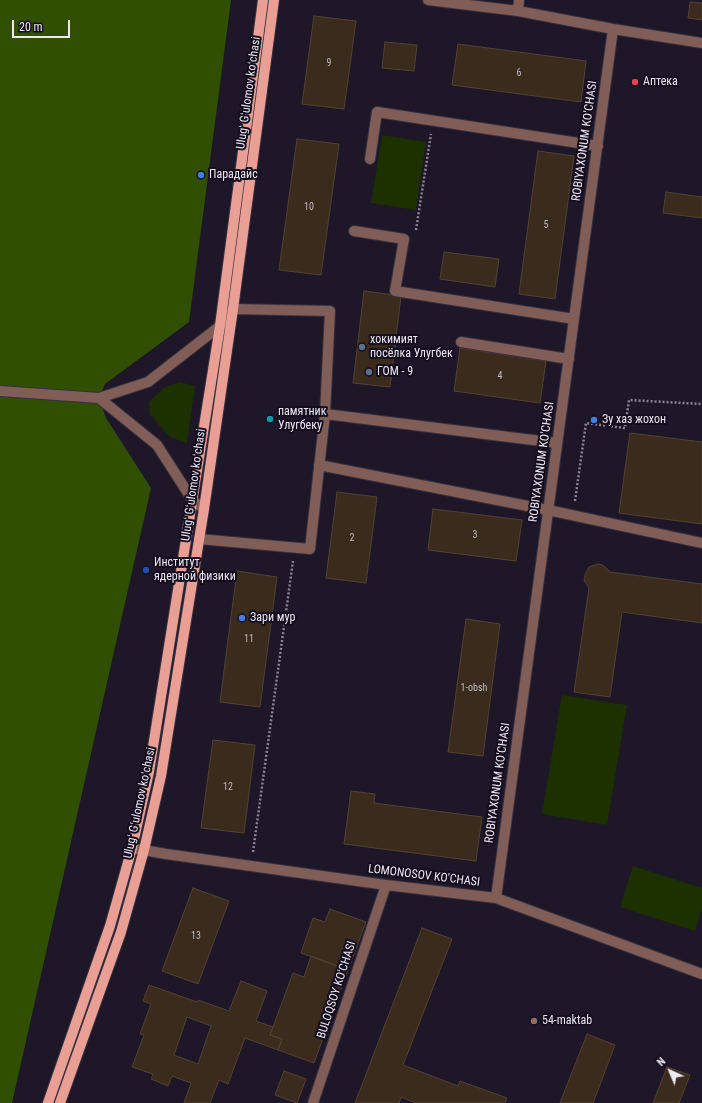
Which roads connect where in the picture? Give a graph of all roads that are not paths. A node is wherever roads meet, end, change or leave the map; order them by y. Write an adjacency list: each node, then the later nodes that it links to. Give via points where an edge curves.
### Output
1 (263, 0): 13 (main road, Ulugʻ Gʻulomov koʻchasi)
2 (274, 0): 11 (main road, Ulugʻ Gʻulomov koʻchasi)
3 (428, 0): 5 (street)
4 (519, 0): 5 (street)
5 (518, 11): 6 (street)
6 (614, 29): 7 (street); 8 (street, ROBIYAXONUM KO'CHASI)
7 (702, 43)
8 (598, 146): 9 (street, via 377,112); 12 (street, ROBIYAXONUM KO'CHASI)
9 (370, 159)
10 (354, 231): 12 (street, via 404,239 396,291)
11 (233, 309): 13 (street); 18 (street, via 330,311); 22 (main road, Ulugʻ Gʻulomov koʻchasi)
12 (574, 319): 15 (street, ROBIYAXONUM KO'CHASI)
13 (220, 326): 17 (street, via 148,382); 21 (main road, Ulugʻ Gʻulomov koʻchasi)
14 (460, 342): 15 (street)
15 (569, 358): 19 (street, ROBIYAXONUM KO'CHASI)
16 (0, 391): 17 (street)
17 (99, 398): 21 (street, via 157,445)
18 (326, 414): 19 (street); 20 (street)
19 (558, 442): 23 (street, ROBIYAXONUM KO'CHASI)
20 (319, 465): 23 (street); 24 (street, via 310,549)
21 (193, 501): 22 (street); 26 (main road, Ulugʻ Gʻulomov koʻchasi, via 149,772)
22 (204, 509): 24 (main road, Ulugʻ Gʻulomov koʻchasi)
23 (548, 510): 25 (street); 29 (street, ROBIYAXONUM KO'CHASI)
24 (199, 539): 27 (main road, Ulugʻ Gʻulomov koʻchasi, via 160,776)
25 (702, 543)
26 (132, 848): 27 (street, LOMONOSOV KO'CHASI); 31 (main road, Ulugʻ Gʻulomov koʻchasi, via 110,926)
27 (144, 850): 28 (street, LOMONOSOV KO'CHASI); 32 (main road, Ulugʻ Gʻulomov koʻchasi, via 121,932)
28 (386, 885): 29 (street, LOMONOSOV KO'CHASI); 33 (street, BULOQSOY KO'CHASI)
29 (496, 898): 30 (street, LOMONOSOV KO'CHASI)
30 (702, 974)
31 (48, 1103)
32 (60, 1103)
33 (313, 1103)

